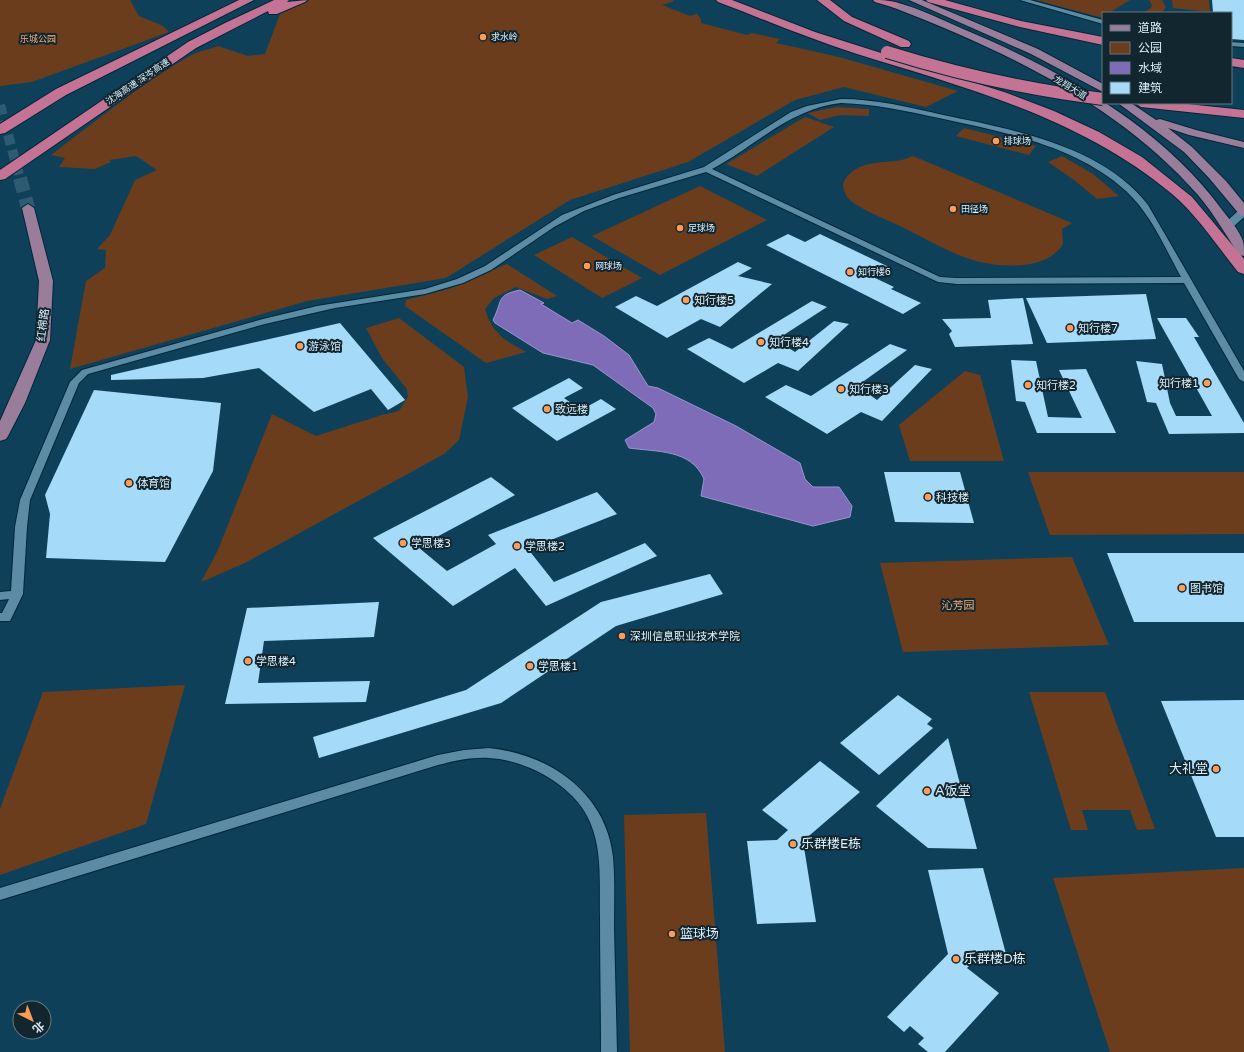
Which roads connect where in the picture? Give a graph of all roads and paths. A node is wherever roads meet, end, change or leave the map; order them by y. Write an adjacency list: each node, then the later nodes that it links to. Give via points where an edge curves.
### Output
1 (248, 0): 30 (highway, via 61,92)
2 (261, 0): 20 (highway, 沈海高速 深岑高速, via 167,47)
3 (283, 0): 16 (highway, 沈海高速 深岑高速)
4 (301, 0): 16 (highway)
5 (722, 0): 12 (highway)
6 (823, 0): 22 (highway, via 856,24 905,44 1008,76)
7 (879, 0): 11 (highway)
8 (914, 0): 21 (main road, 龙翔大道, via 1011,40)
9 (932, 0): 14 (highway, via 1020,24)
10 (1022, 0): 13 (street)
11 (895, 5): 38 (main road, 龙翔大道, via 1019,59 1099,105 1172,161)
12 (750, 11): 23 (highway, bridge, via 996,82); 40 (highway, via 810,35 1004,95 1090,132 1130,156 1177,191 1196,209)
13 (1102, 22)
14 (1102, 41)
15 (1232, 44): 17 (street)
16 (192, 45): 34 (highway, 沈海高速 深岑高速)
17 (1244, 45)
18 (1232, 62): 19 (highway)
19 (1244, 64)
20 (129, 72)
21 (1102, 88)
22 (1102, 93)
23 (1102, 99)
24 (1127, 104): 26 (main road)
25 (1203, 104): 27 (highway)
26 (1137, 107): 29 (highway); 31 (main road, via 1183,130); 36 (main road, via 1194,155 1222,183)
27 (1244, 108)
28 (74, 110): 32 (highway)
29 (1244, 114)
30 (0, 128)
31 (1244, 144)
32 (0, 163)
33 (706, 169): 41 (street, via 938,279 957,282); 41 (street, via 785,120 823,103 849,101 881,104 984,126 1061,148 1091,162 1119,180 1144,205); 44 (street, via 584,208 556,222 498,264 457,283 408,295 302,312 85,372 75,382 25,500)
34 (0, 176)
35 (28, 208): 43 (main road, 红棉路, via 46,281 43,340 17,403)
36 (1244, 212): 38 (street)
37 (1244, 220): 38 (street)
38 (1228, 226): 39 (main road, 龙翔大道)
39 (1244, 252)
40 (1244, 269)
41 (1187, 280): 42 (street)
42 (1244, 379)
43 (0, 436)
44 (17, 594): 45 (street); 46 (street)
45 (0, 596)
46 (3, 618)
47 (0, 894): 48 (street, via 438,760 465,754 490,753 511,756 550,772 567,785 584,800 595,816 602,834 606,858)
48 (609, 1052)

